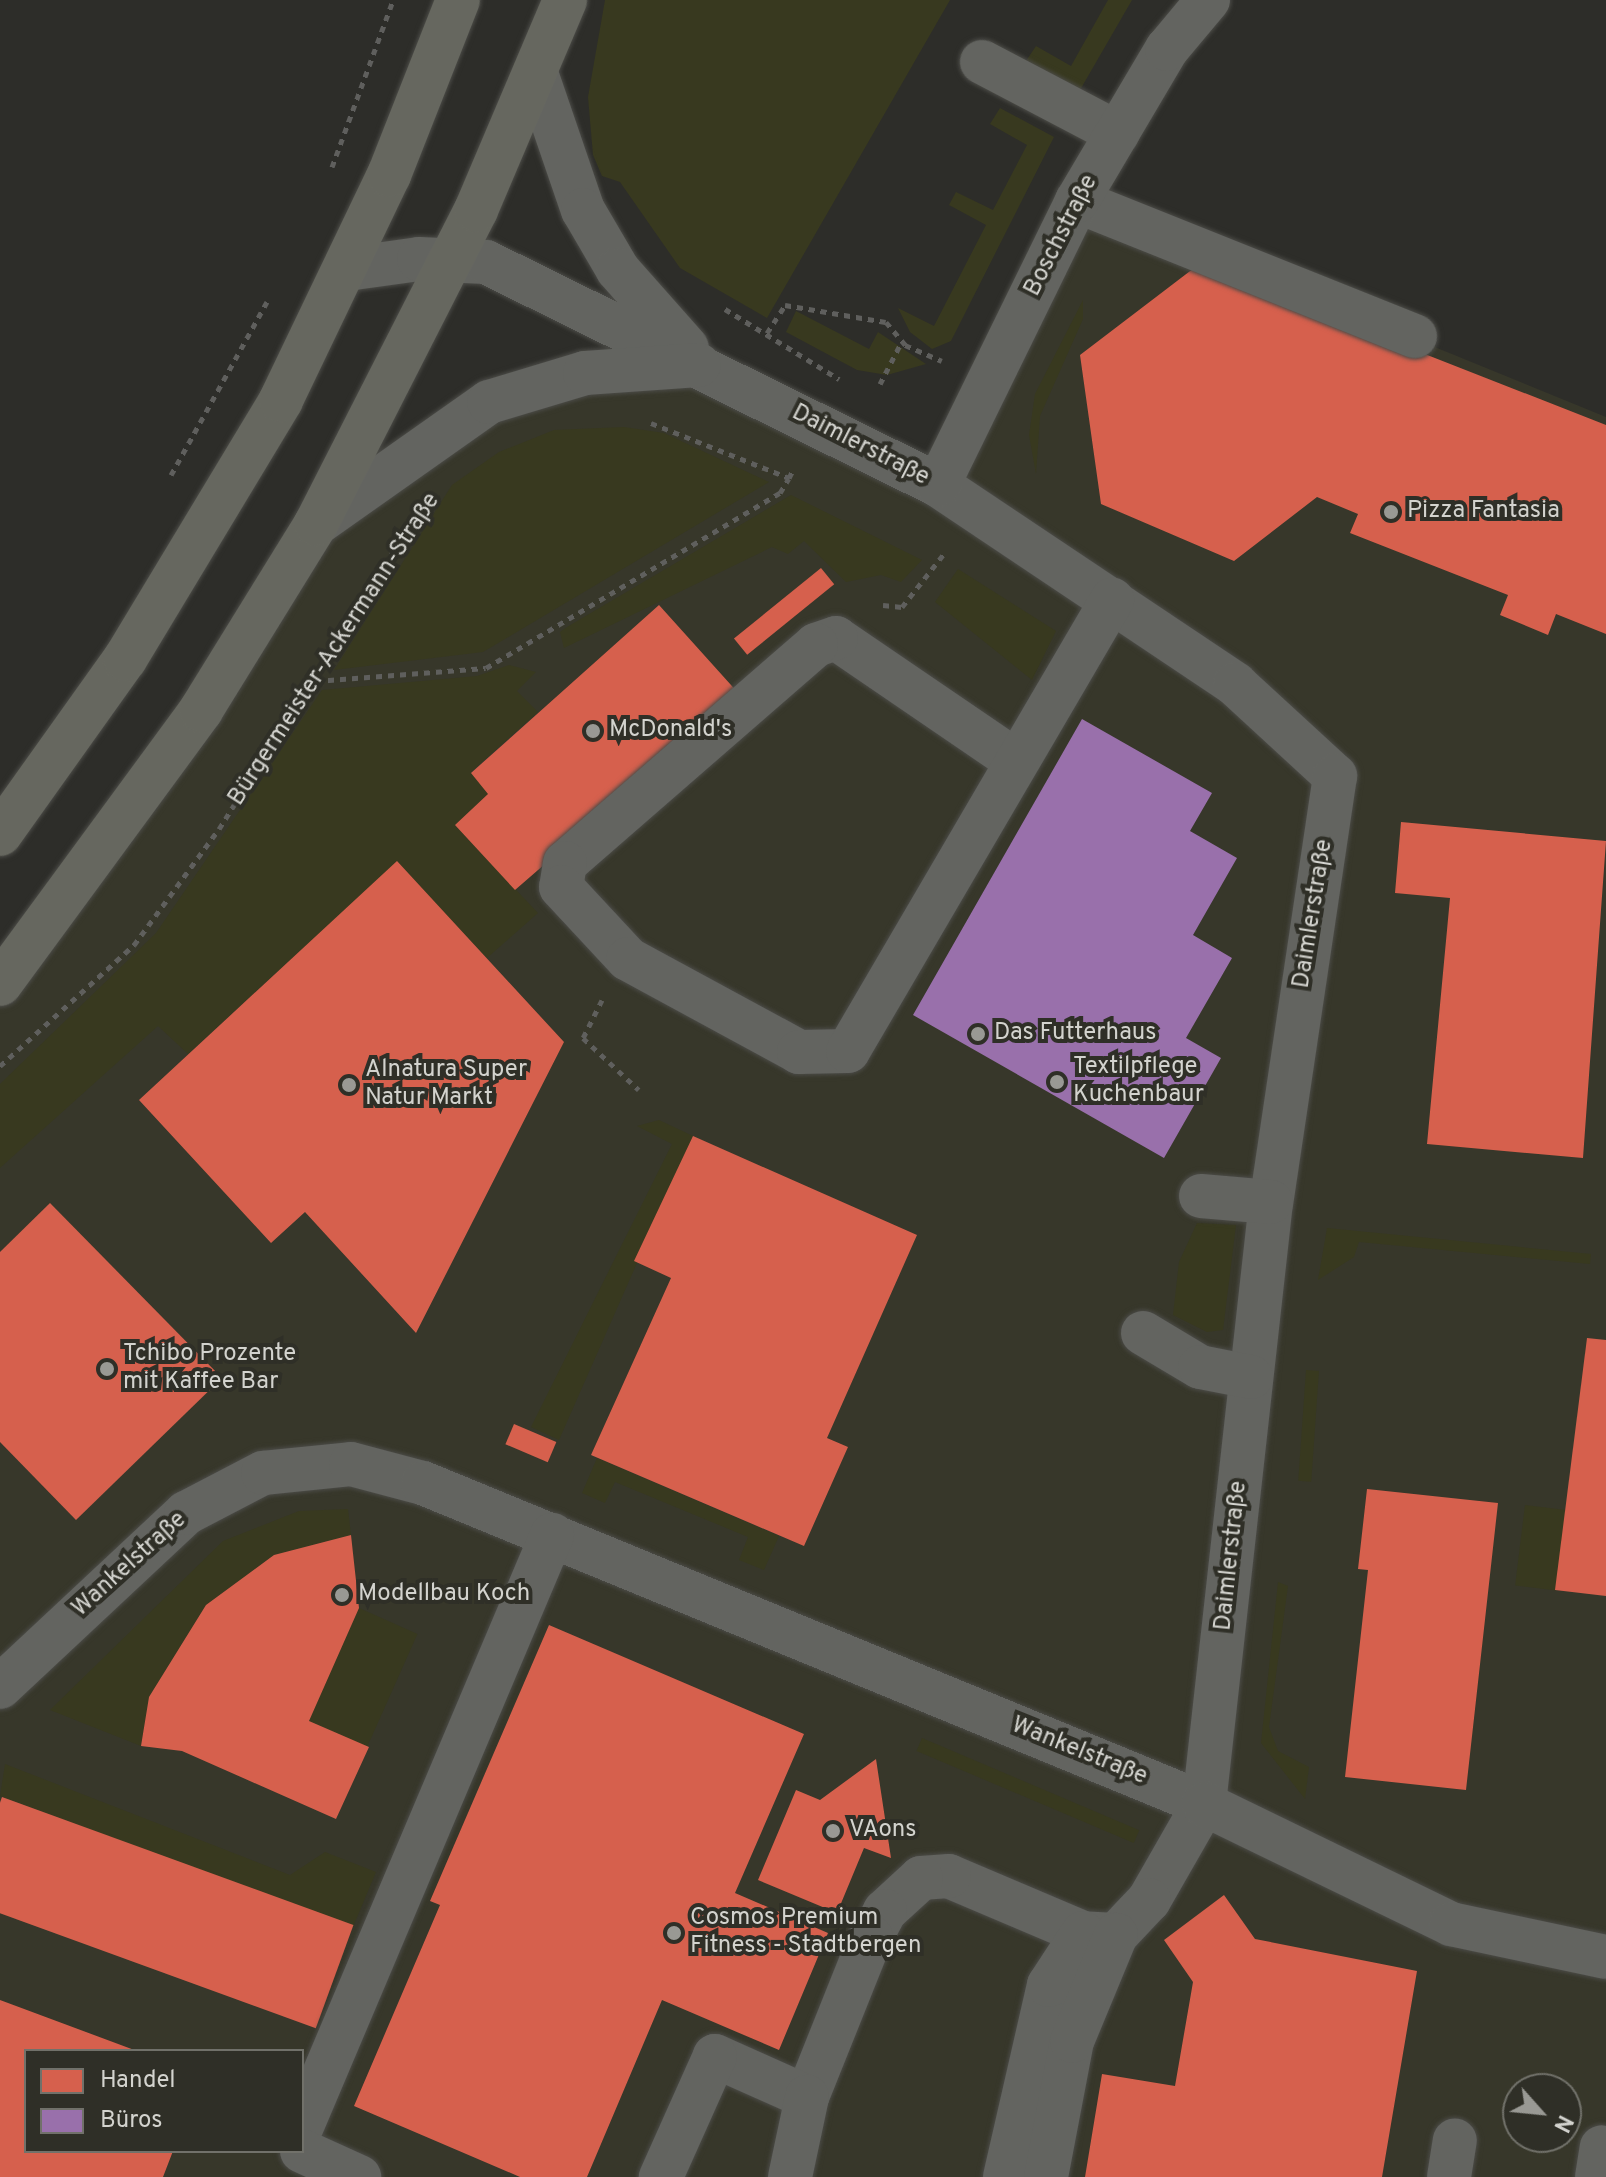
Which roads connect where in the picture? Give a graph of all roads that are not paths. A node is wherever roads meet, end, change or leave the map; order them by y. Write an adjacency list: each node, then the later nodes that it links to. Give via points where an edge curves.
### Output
1 (458, 0): 9 (main road)
2 (565, 0): 5 (main road)
3 (1208, 0): 6 (street, Boschstraße, via 1167,49)
4 (982, 62): 6 (street)
5 (537, 76): 8 (main road); 11 (street, Daimlerstraße, via 583,210 618,270)
6 (1117, 133): 7 (street, Boschstraße)
7 (1077, 201): 10 (street); 12 (street, Boschstraße)
8 (451, 260): 9 (street, Daimlerstraße); 11 (street, Daimlerstraße, via 486,262 528,279); 13 (main road)
9 (347, 269): 16 (main road, via 181,572)
10 (1415, 336)
11 (702, 365): 12 (street, Daimlerstraße); 13 (street, via 585,373 489,402)
12 (938, 485): 14 (street, Daimlerstraße)
13 (316, 524): 17 (main road, via 201,710)
14 (1112, 600): 15 (street); 19 (street, Daimlerstraße, via 1235,684 1335,776)
15 (1016, 761): 15 (street, via 861,1037 834,1057 799,1052 628,959 566,901 561,887 565,863 816,645 836,638)
16 (0, 834)
17 (0, 984)
18 (1201, 1196): 19 (street)
19 (1271, 1202): 21 (street, Daimlerstraße)
20 (1143, 1333): 21 (street, via 1200,1367)
21 (1251, 1377): 24 (street, Daimlerstraße)
22 (552, 1535): 23 (street, Wankelstraße, via 386,1470 351,1464 263,1473 162,1532); 24 (street, Wankelstraße); 28 (street)
23 (0, 1687)
24 (1204, 1804): 25 (street, via 1149,1900); 26 (street, Wankelstraße, via 1451,1924)
25 (1100, 1934): 27 (street, via 949,1876 921,1878 885,1911 871,1937); 35 (street, via 1049,1985); 36 (street, via 1057,2108)
26 (1606, 1957)
27 (807, 2097): 33 (street, via 715,2056); 34 (street)
28 (304, 2121)
29 (304, 2152): 32 (street)
30 (291, 2153): 31 (street)
31 (282, 2177)
32 (359, 2177)
33 (661, 2177)
34 (790, 2177)
35 (1005, 2177)
36 (1046, 2177)

